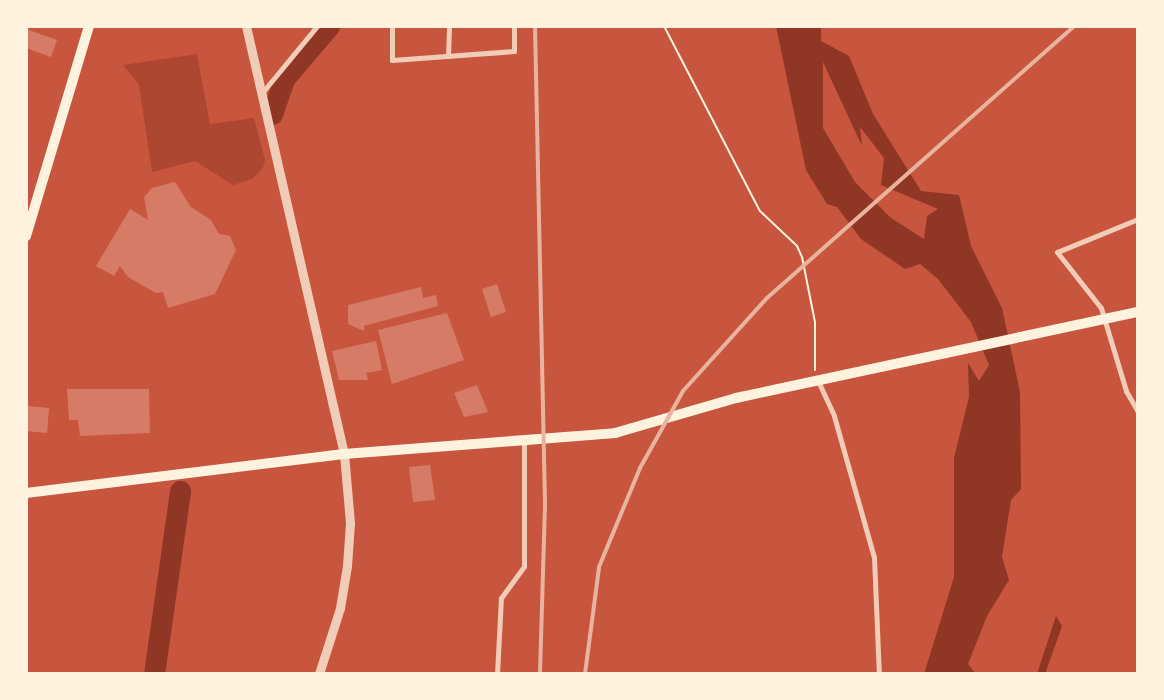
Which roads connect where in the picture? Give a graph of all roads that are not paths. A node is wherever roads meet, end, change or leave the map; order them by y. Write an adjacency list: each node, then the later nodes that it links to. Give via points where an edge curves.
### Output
1 (89, 26): 10 (main road)
2 (246, 26): 8 (street)
3 (317, 26): 8 (street)
4 (392, 26): 7 (street, via 392,60)
5 (449, 26): 7 (street)
6 (514, 26): 7 (street, via 514,52)
7 (448, 56)
8 (261, 94): 16 (street)
9 (1138, 219): 12 (street, via 1057,252 1101,308)
10 (26, 236)
11 (1138, 312): 12 (main road)
12 (1099, 320): 13 (main road); 14 (street, via 1126,391)
13 (821, 379): 15 (main road, via 624,432); 20 (street, via 870,539 879,612)
14 (1138, 412)
15 (524, 441): 16 (main road); 19 (street, via 524,566 501,598)
16 (344, 454): 17 (main road); 18 (street, via 350,523 348,566 340,608)
17 (26, 493)
18 (318, 674)
19 (497, 674)
20 (879, 674)

